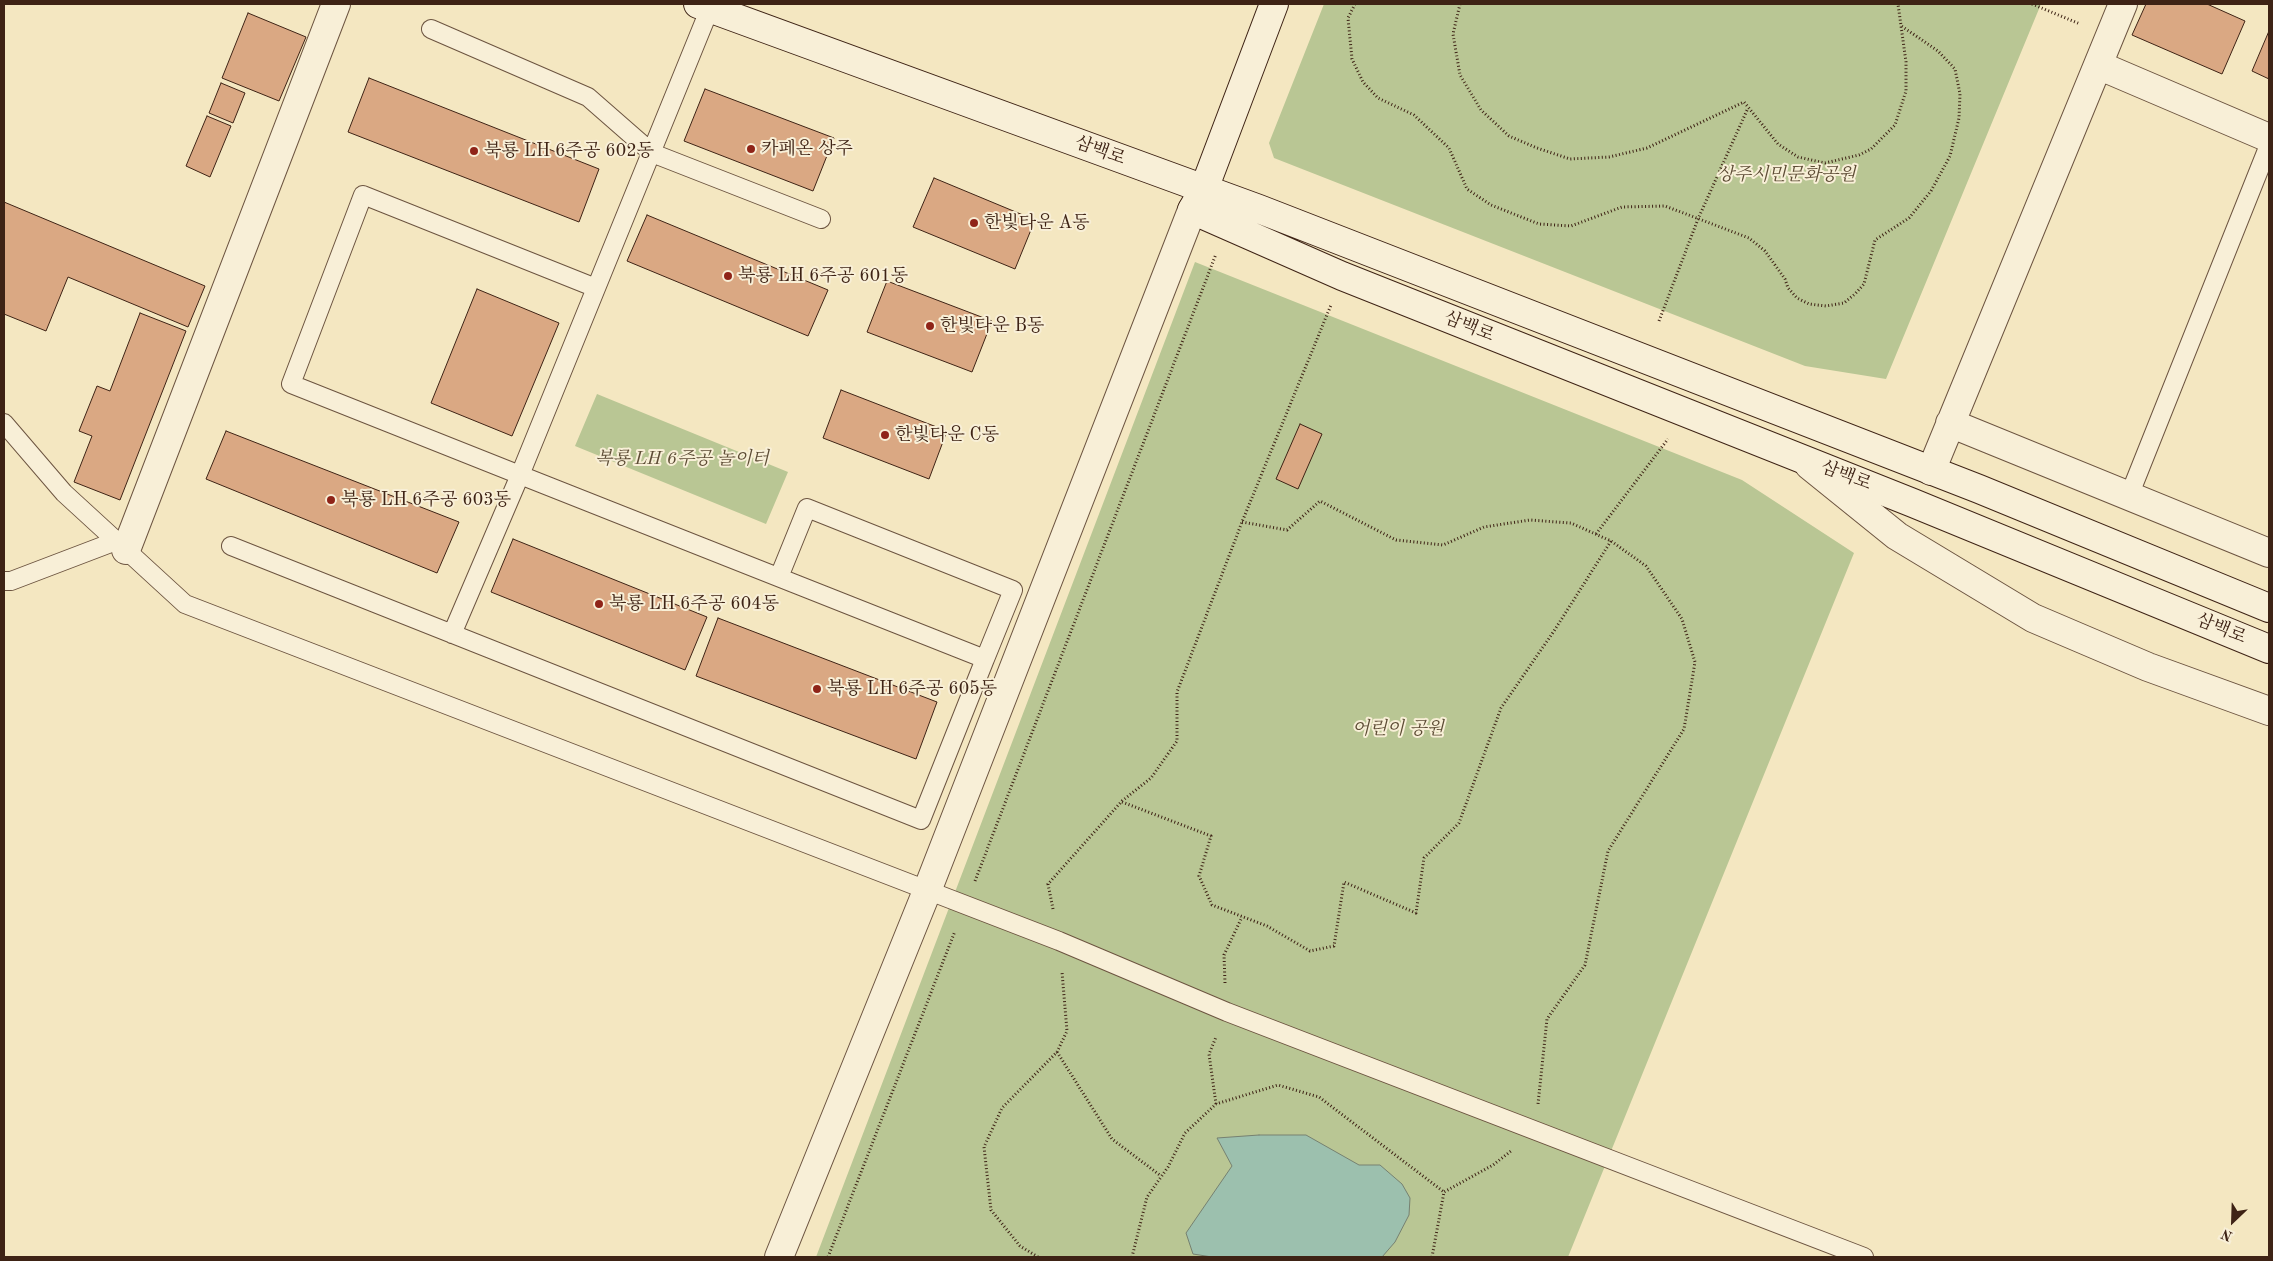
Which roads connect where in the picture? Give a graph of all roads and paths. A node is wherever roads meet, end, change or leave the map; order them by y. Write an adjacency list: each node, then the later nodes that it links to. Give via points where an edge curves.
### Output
1 (336, 4): 34 (street)
2 (1274, 4): 17 (street)
3 (1355, 4): 19 (path, via 1348,18 1352,59 1363,82 1378,98 1414,115 1449,148 1467,189 1491,205 1539,224 1571,226 1622,207 1665,206)
4 (1460, 4): 13 (path, via 1453,34 1460,75 1481,110 1509,136 1537,148 1570,159 1609,157 1647,148 1744,102)
5 (1898, 4): 9 (path)
6 (2032, 4): 11 (path)
7 (2123, 4): 11 (street)
8 (704, 6): 16 (lane); 17 (street, 삼백로)
9 (1900, 25): 13 (path, via 1906,62 1906,91 1895,126 1871,150 1825,163 1798,157 1778,144); 19 (path, via 1938,51 1954,69 1960,94 1958,118 1950,156 1941,176 1908,218 1875,240 1864,284 1855,294 1844,303 1809,304 1797,298 1766,252 1749,238)
10 (431, 29): 16 (lane, via 588,97)
11 (2110, 37): 12 (street)
12 (2098, 65): 14 (street); 26 (street)
13 (1748, 108): 19 (path)
14 (2269, 138)
15 (2269, 145): 30 (lane)
16 (652, 152): 18 (lane); 22 (lane)
17 (1198, 200): 20 (street, 삼백로); 28 (street, via 1259,209); 45 (street)
18 (820, 219)
19 (1698, 219): 23 (path)
20 (1227, 226): 21 (street, 삼백로); 46 (path)
21 (1342, 276): 24 (street, 삼백로); 31 (path)
22 (596, 288): 29 (lane); 29 (lane, via 363,195 291,384)
23 (1659, 320)
24 (1686, 414): 27 (street, 삼백로); 32 (path)
25 (4, 423): 34 (lane, via 64,493)
26 (1950, 423): 28 (street); 30 (street)
27 (1802, 459): 41 (street, 삼백로); 43 (street, via 1897,536 2033,618 2148,667)
28 (1931, 471): 39 (street)
29 (520, 475): 37 (lane); 40 (lane)
30 (2129, 496): 36 (street)
31 (1242, 522): 32 (path, via 1287,530 1320,501 1396,540 1443,545 1484,527 1530,520 1571,523); 44 (path, via 1177,692 1177,741 1151,778)
32 (1596, 534): 33 (path)
33 (1612, 541): 44 (path, via 1501,708 1459,823 1424,858 1416,913 1344,882 1334,946 1310,951 1267,926 1212,905 1200,876 1211,836); 49 (path, via 1646,566 1682,619 1695,662 1684,729 1608,851 1584,965 1547,1019)
34 (121, 545): 38 (lane); 45 (lane, via 185,604)
35 (231, 546): 40 (lane)
36 (2269, 553)
37 (779, 577): 42 (lane); 42 (lane, via 807,508 1013,590)
38 (4, 581)
39 (2269, 608)
40 (452, 634): 42 (lane, via 921,820)
41 (2269, 649)
42 (985, 659)
43 (2269, 711)
44 (1122, 802): 47 (path, via 1048,884)
45 (927, 891): 46 (lane); 52 (street)
46 (965, 905): 47 (lane); 53 (path)
47 (1059, 941): 48 (path, via 1067,1031); 49 (lane, via 1227,1012)
48 (1057, 1052): 50 (path, via 1112,1139); 54 (path, via 1002,1108 984,1147 991,1210 1020,1246)
49 (1536, 1130): 51 (path, via 1493,1165); 57 (lane)
50 (1161, 1176): 51 (path, via 1185,1133 1216,1104 1278,1085 1319,1097); 55 (path, via 1147,1197)
51 (1444, 1192): 56 (path)
52 (779, 1257)
53 (828, 1257)
54 (1038, 1257)
55 (1132, 1257)
56 (1432, 1257)
57 (1864, 1257)

